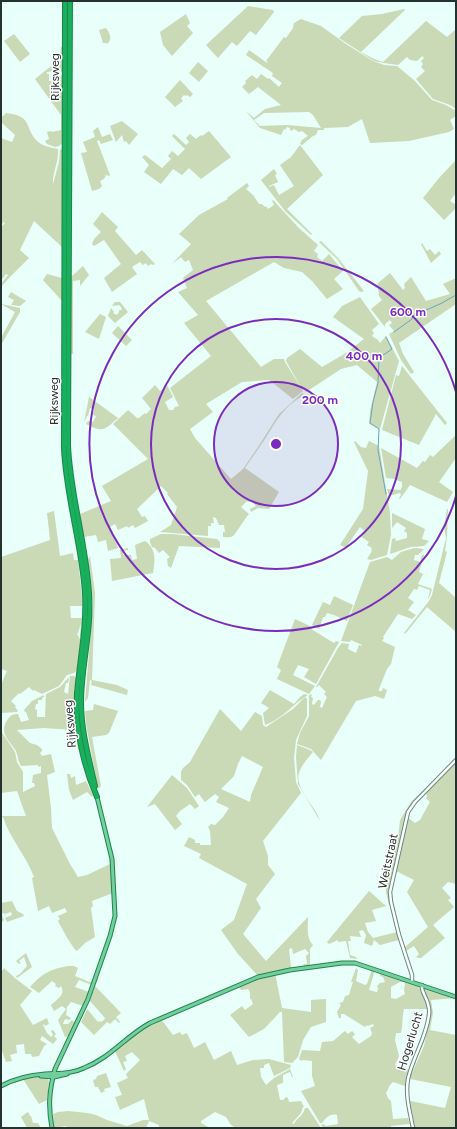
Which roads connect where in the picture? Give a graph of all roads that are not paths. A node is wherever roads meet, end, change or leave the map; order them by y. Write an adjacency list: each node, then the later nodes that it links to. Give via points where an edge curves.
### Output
1 (65, 1): 4 (highway, Rijksweg, via 64,448 66,477 85,591 77,695 78,721 86,768)
2 (70, 1): 4 (highway, Rijksweg, via 68,452 89,590 82,715)
3 (456, 760): 5 (street, Weitstraat, via 408,812 390,890 392,908)
4 (96, 797): 8 (main road, Rijksweg, via 112,859 114,921 88,999)
5 (412, 981): 6 (main road); 8 (main road, via 349,962 269,974 244,982 150,1023 86,1068 63,1076)
6 (422, 984): 7 (main road); 11 (street, Hogerlucht, via 421,989 429,1002 430,1012 408,1081)
7 (456, 996)
8 (53, 1075): 9 (main road, via 16,1080); 10 (main road, Rijksweg, via 49,1099)
9 (1, 1086)
10 (52, 1128)
11 (413, 1128)

